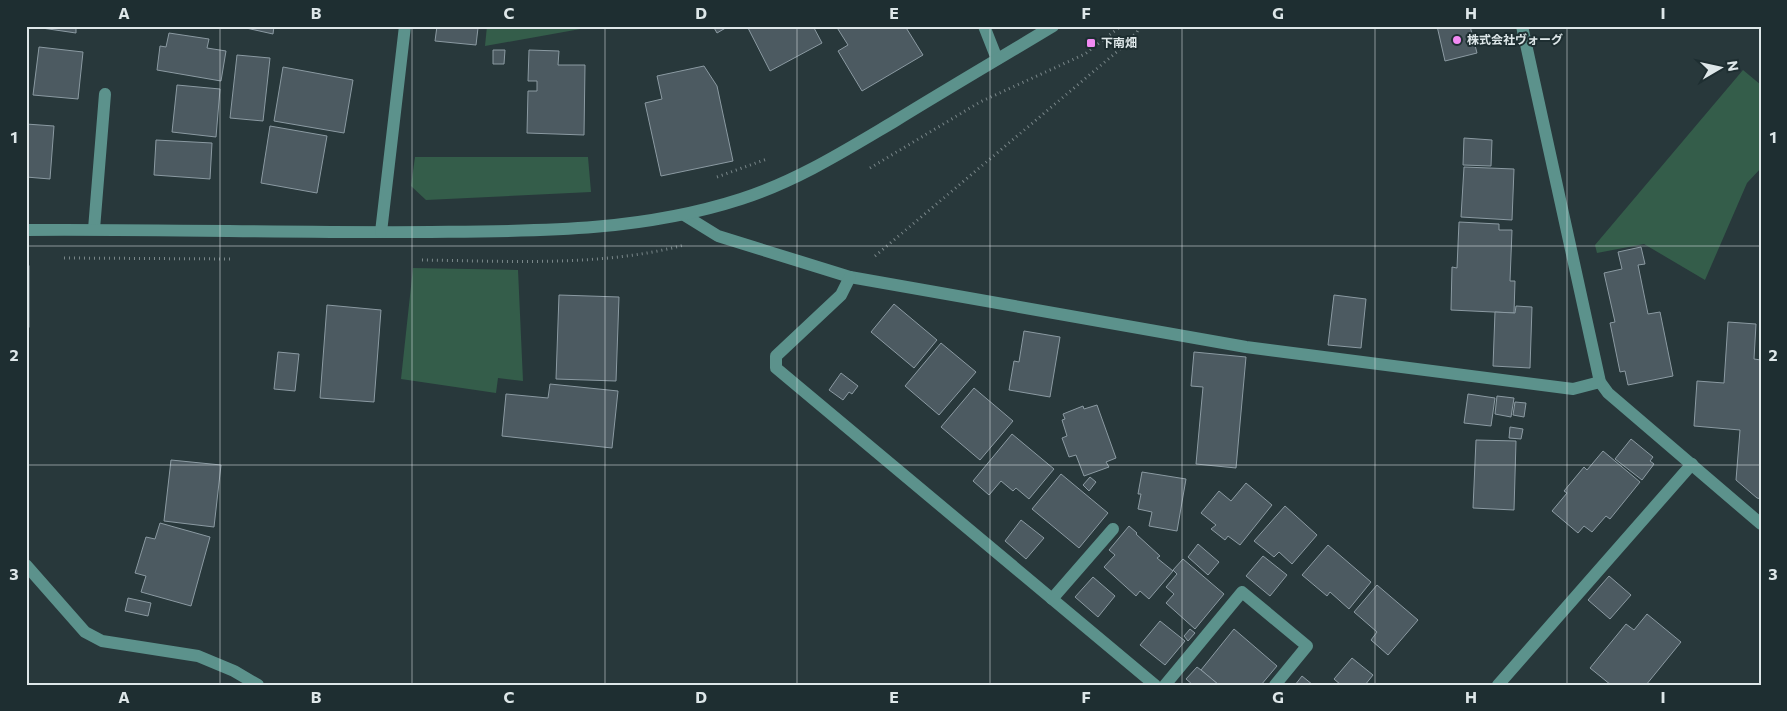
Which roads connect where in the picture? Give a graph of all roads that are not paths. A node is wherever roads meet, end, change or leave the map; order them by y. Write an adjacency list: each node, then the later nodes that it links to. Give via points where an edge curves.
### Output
1 (405, 26): 10 (street)
2 (984, 26): 5 (street)
3 (1052, 26): 5 (street)
4 (1522, 26): 12 (street)
5 (997, 59): 7 (street, via 838,155 790,180 743,199)
6 (105, 94): 8 (street)
7 (684, 216): 10 (street, via 555,230); 11 (street, via 718,236)
8 (94, 229): 9 (street); 10 (street)
9 (26, 230)
10 (381, 232)
11 (850, 277): 12 (street, via 1246,347 1573,389); 17 (street, via 842,295 776,356 776,368)
12 (1600, 382): 13 (street, via 1608,393)
13 (1692, 464): 14 (street); 22 (street)
14 (1761, 524)
15 (1113, 529): 17 (street)
16 (26, 565): 18 (street, via 85,632 102,641 198,656)
17 (1052, 599): 19 (street)
18 (258, 685)
19 (1155, 685)
20 (1165, 685): 21 (street, via 1242,592 1307,646)
21 (1275, 685)
22 (1498, 685)

